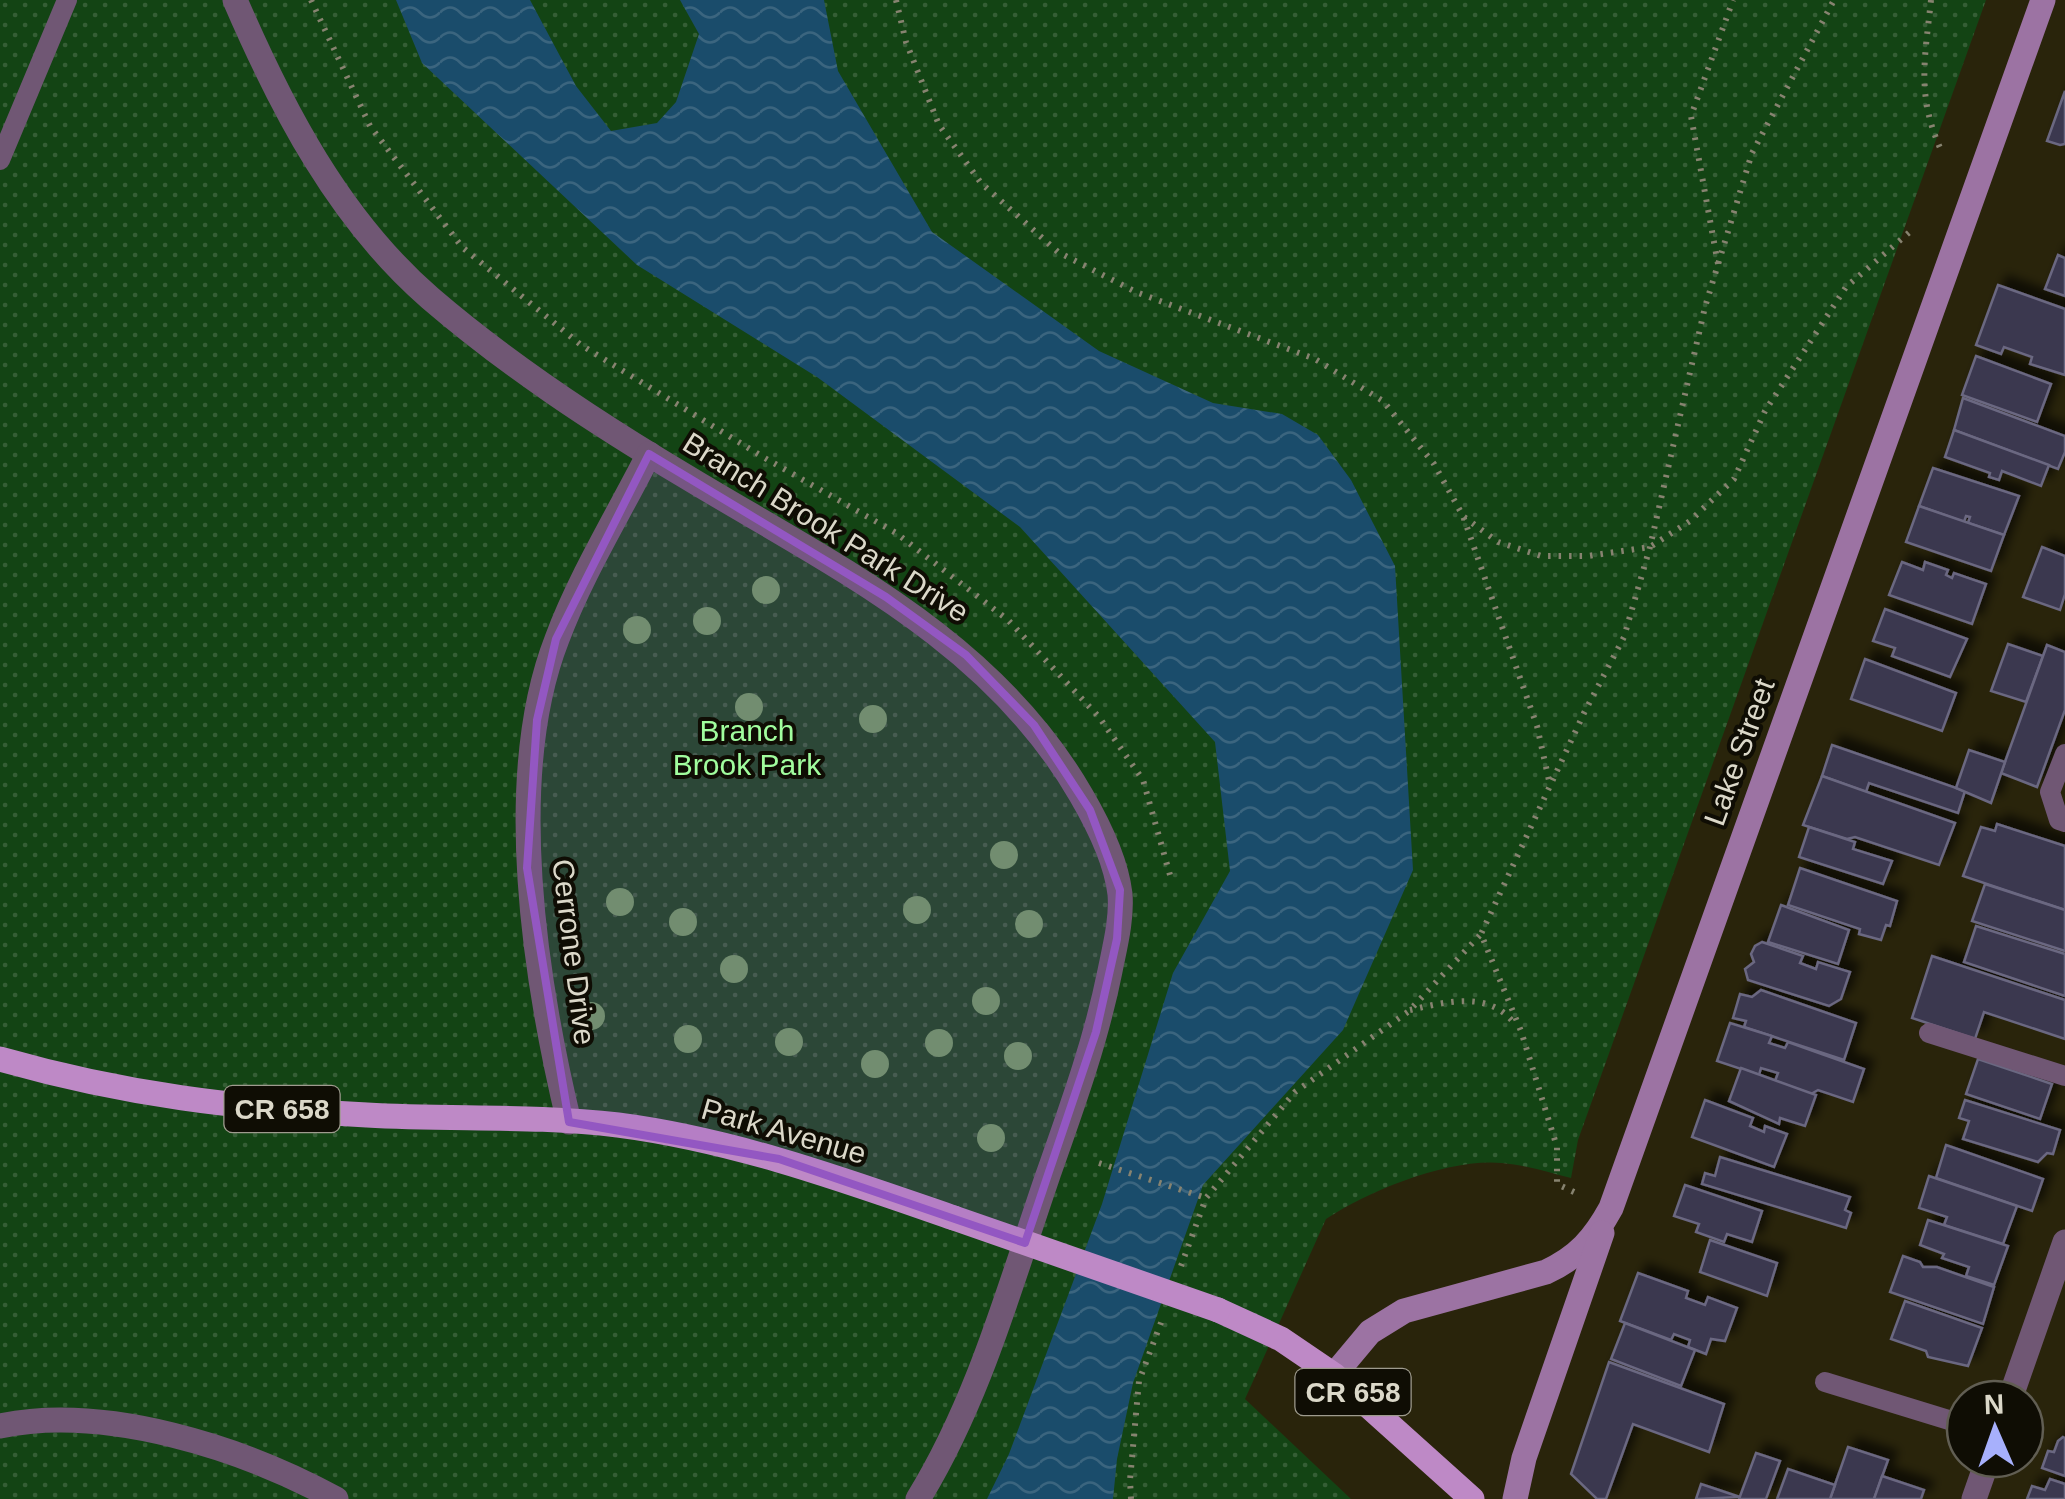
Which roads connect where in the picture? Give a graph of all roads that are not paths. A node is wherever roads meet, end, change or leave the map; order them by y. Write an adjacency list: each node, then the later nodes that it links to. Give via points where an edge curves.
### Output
1 (68, 0): 4 (lane)
2 (235, 0): 5 (street, Branch Brook Park Drive, via 289,113 376,244 490,347)
3 (2043, 0): 12 (street, Lake Street)
4 (0, 160)
5 (649, 454): 11 (street, Cerrone Drive, via 556,639 535,736 527,868); 20 (street, Branch Brook Park Drive, via 886,597 977,666 1056,753 1090,810 1120,890 1112,965 1086,1066 984,1358)
6 (2065, 754): 7 (lane, via 2050,792)
7 (2065, 822)
8 (1929, 1033): 10 (lane)
9 (0, 1059): 11 (main road, Park Avenue / CR 658, via 196,1102)
10 (2065, 1076)
11 (568, 1122): 14 (main road, Park Avenue / CR 658, bridge, via 669,1134 818,1171 1218,1310 1282,1340)
12 (1611, 1208): 14 (street, Lake Street, via 1589,1243 1562,1264 1404,1310 1370,1332); 22 (street)
13 (2065, 1242): 15 (street)
14 (1334, 1375): 21 (main road, Park Avenue / CR 658)
15 (2017, 1379)
16 (1825, 1382): 17 (lane)
17 (1945, 1419)
18 (0, 1426): 19 (street, via 61,1421 158,1433 231,1452)
19 (336, 1499)
20 (918, 1499)
21 (1472, 1499)
22 (1515, 1499)

